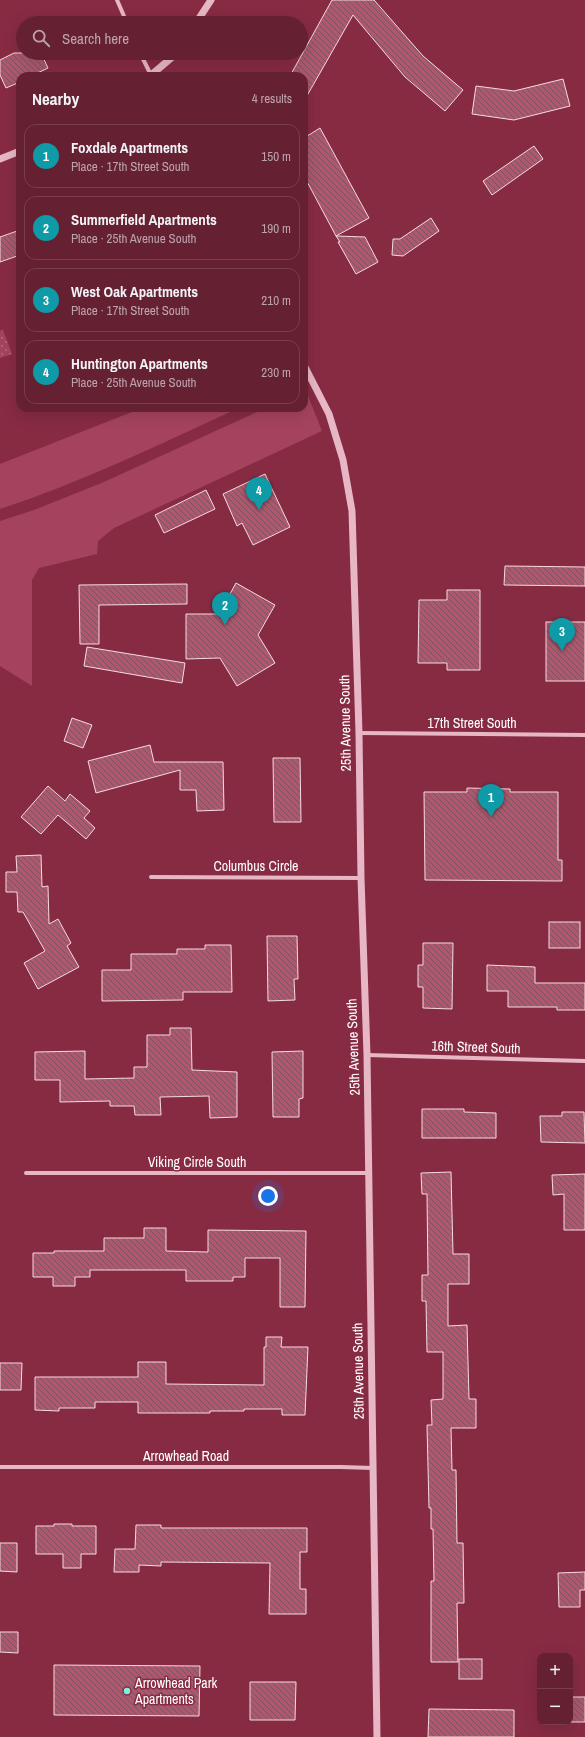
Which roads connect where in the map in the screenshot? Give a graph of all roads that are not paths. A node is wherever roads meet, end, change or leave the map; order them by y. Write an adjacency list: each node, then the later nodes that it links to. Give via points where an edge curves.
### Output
1 (117, 0): 3 (street)
2 (211, 0): 4 (street)
3 (124, 16)
4 (201, 16)
5 (143, 60): 7 (street)
6 (169, 60): 8 (street)
7 (149, 72)
8 (156, 72)
9 (16, 153): 10 (street)
10 (0, 159)
11 (308, 373): 12 (street, 25th Avenue South, via 329,414 343,460 352,511)
12 (359, 734): 13 (street, 17th Street South); 15 (street, 25th Avenue South)
13 (585, 735)
14 (151, 877): 15 (street, Columbus Circle)
15 (361, 878): 16 (street, 25th Avenue South)
16 (367, 1055): 17 (street, 16th Street South); 19 (street, 25th Avenue South)
17 (585, 1061)
18 (26, 1173): 19 (street, Viking Circle South)
19 (369, 1173): 21 (street, 25th Avenue South)
20 (0, 1467): 21 (street, Arrowhead Road)
21 (373, 1468): 22 (street, 25th Avenue South)
22 (377, 1737)

